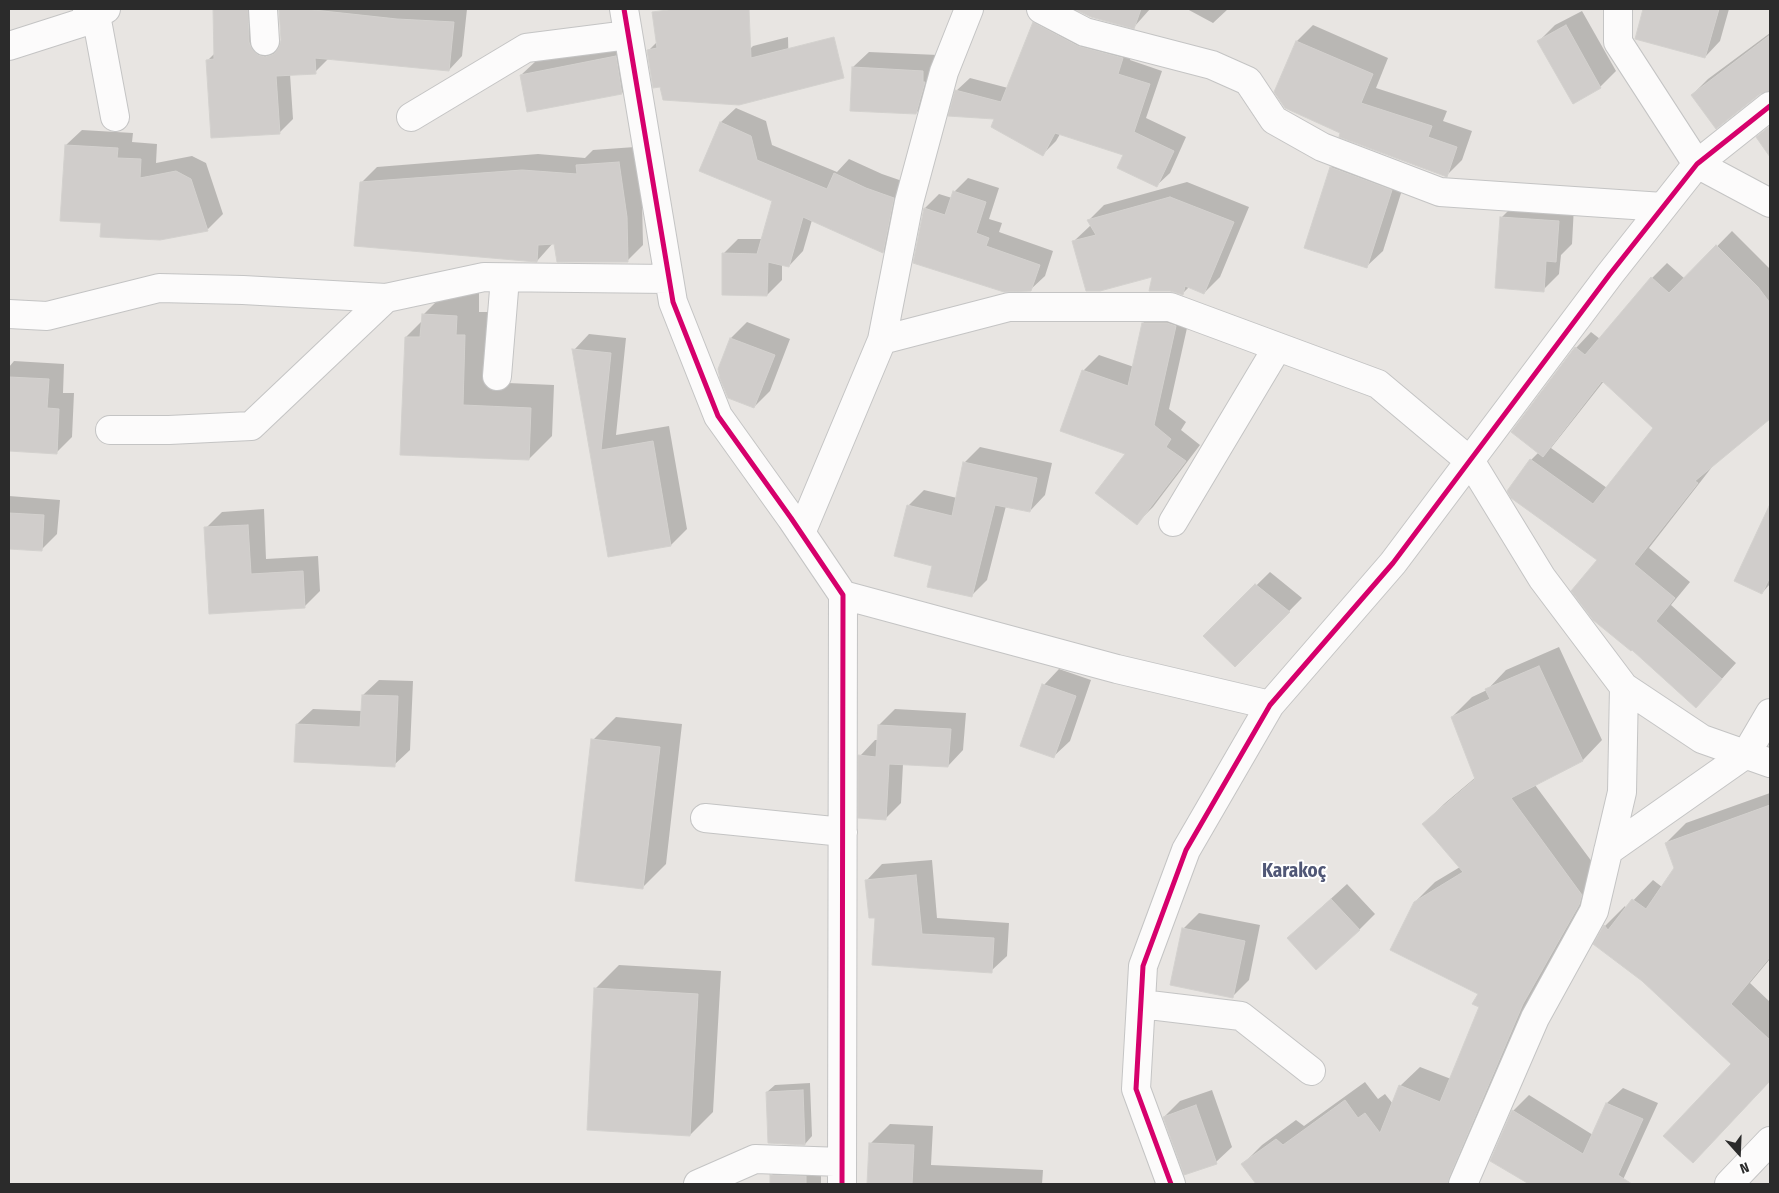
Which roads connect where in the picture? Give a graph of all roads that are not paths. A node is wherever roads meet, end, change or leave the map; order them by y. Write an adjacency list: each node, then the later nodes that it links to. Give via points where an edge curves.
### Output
1 (263, 9): 8 (street)
2 (624, 9): 7 (street)
3 (969, 9): 20 (street, via 944,72 909,202)
4 (1041, 9): 15 (street, via 1085,32 1221,69 1248,82 1274,120 1314,142 1440,192)
5 (1618, 9): 13 (street, via 1618,42)
6 (96, 11): 9 (street, via 84,22); 11 (street)
7 (628, 35): 12 (street, via 526,48); 17 (street)
8 (264, 41)
9 (9, 46)
10 (1770, 106): 13 (street)
11 (114, 117)
12 (411, 117)
13 (1697, 164): 14 (street); 15 (street)
14 (1770, 203)
15 (1663, 207): 24 (street)
16 (505, 278): 17 (street); 18 (street, via 484,277); 22 (street)
17 (670, 279): 26 (street, via 673,302 718,416)
18 (386, 298): 19 (street, via 159,288 47,316); 23 (street, via 251,426)
19 (9, 314)
20 (882, 340): 21 (street, via 1009,307 1170,307); 26 (street)
21 (1277, 348): 24 (street, via 1378,384); 25 (street)
22 (497, 376)
23 (110, 430)
24 (1470, 462): 28 (street, via 1542,578); 29 (street, via 1393,563)
25 (1173, 522)
26 (801, 534): 27 (street)
27 (843, 595): 29 (street, via 1117,669); 33 (street)
28 (1624, 687): 31 (street, via 1702,739); 34 (street, via 1622,792)
29 (1270, 705): 35 (street, via 1186,850 1143,966)
30 (1770, 713): 31 (street)
31 (1758, 758): 34 (street)
32 (705, 818): 33 (street)
33 (843, 832): 38 (street)
34 (1608, 851): 41 (street, via 1594,911 1535,1018)
35 (1141, 1004): 36 (street, via 1240,1016); 40 (street, via 1136,1089)
36 (1311, 1071)
37 (1770, 1141): 42 (street)
38 (842, 1173): 39 (street, via 755,1159)
39 (698, 1184)
40 (1171, 1184)
41 (1463, 1184)
42 (1729, 1184)

